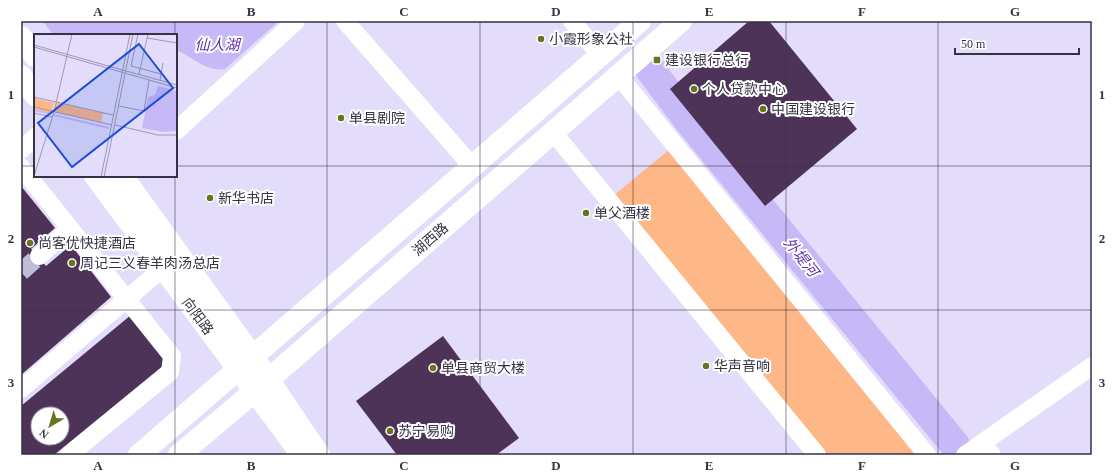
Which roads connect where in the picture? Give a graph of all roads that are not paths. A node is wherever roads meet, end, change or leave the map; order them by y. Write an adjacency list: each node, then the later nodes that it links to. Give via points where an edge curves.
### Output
1 (296, 21): 12 (street)
2 (345, 21): 16 (street)
3 (572, 21): 8 (street)
4 (640, 21): 8 (main road, 湖西路)
5 (682, 21): 9 (main road, 湖西路)
6 (21, 37): 7 (main road)
7 (34, 55)
8 (600, 55): 16 (main road, 湖西路)
9 (618, 75): 13 (main road, 湖西路); 37 (street)
10 (21, 76): 11 (main road)
11 (34, 94)
12 (177, 130)
13 (552, 132): 26 (main road, 湖西路); 36 (street)
14 (34, 138): 15 (street)
15 (21, 150)
16 (472, 166): 24 (main road, 湖西路)
17 (21, 167): 20 (street)
18 (96, 177): 22 (main road, 向阳路)
19 (124, 177): 24 (main road, 向阳路)
20 (70, 228): 21 (street); 23 (street)
21 (38, 256)
22 (163, 268): 23 (street); 24 (main road, 向阳路)
23 (127, 299): 27 (street); 29 (street, via 172,356 170,372)
24 (246, 364): 26 (main road, 向阳路); 30 (main road, 湖西路)
25 (1092, 366): 28 (street)
26 (261, 386): 31 (main road, 湖西路); 32 (street); 33 (main road, 向阳路); 34 (main road, 向阳路); 35 (street)
27 (21, 390)
28 (987, 449): 38 (street)
29 (69, 455)
30 (139, 455)
31 (178, 455)
32 (294, 455)
33 (302, 455)
34 (319, 455)
35 (328, 455)
36 (817, 455)
37 (927, 455)
38 (965, 455)

